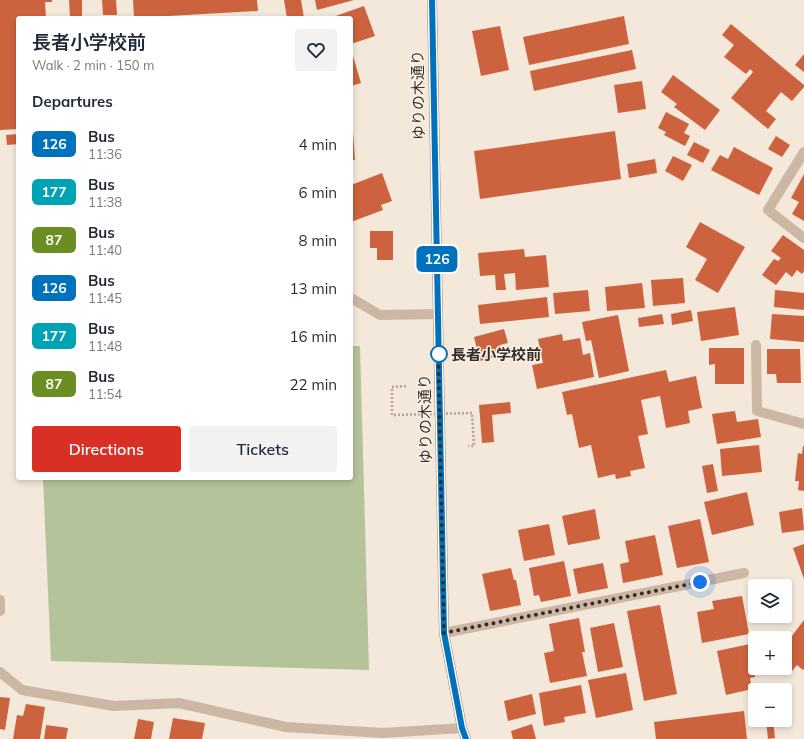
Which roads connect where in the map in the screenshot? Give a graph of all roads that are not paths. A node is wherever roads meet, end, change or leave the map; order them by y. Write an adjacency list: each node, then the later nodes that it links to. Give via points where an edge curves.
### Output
1 (432, 0): 5 (street, ゆりの木通り)
2 (804, 152): 3 (street, via 768,210)
3 (804, 238)
4 (353, 299): 5 (street, via 380,315)
5 (438, 314): 11 (street, ゆりの木通り)
6 (756, 345): 7 (street, via 757,410)
7 (804, 424)
8 (744, 573): 11 (street)
9 (0, 600): 10 (street)
10 (0, 611)
11 (444, 633): 13 (street, ゆりの木通り)
12 (0, 672): 13 (street, via 22,690 114,706 179,703 286,727 383,733)
13 (462, 728): 14 (street, ゆりの木通り)
14 (466, 739)

